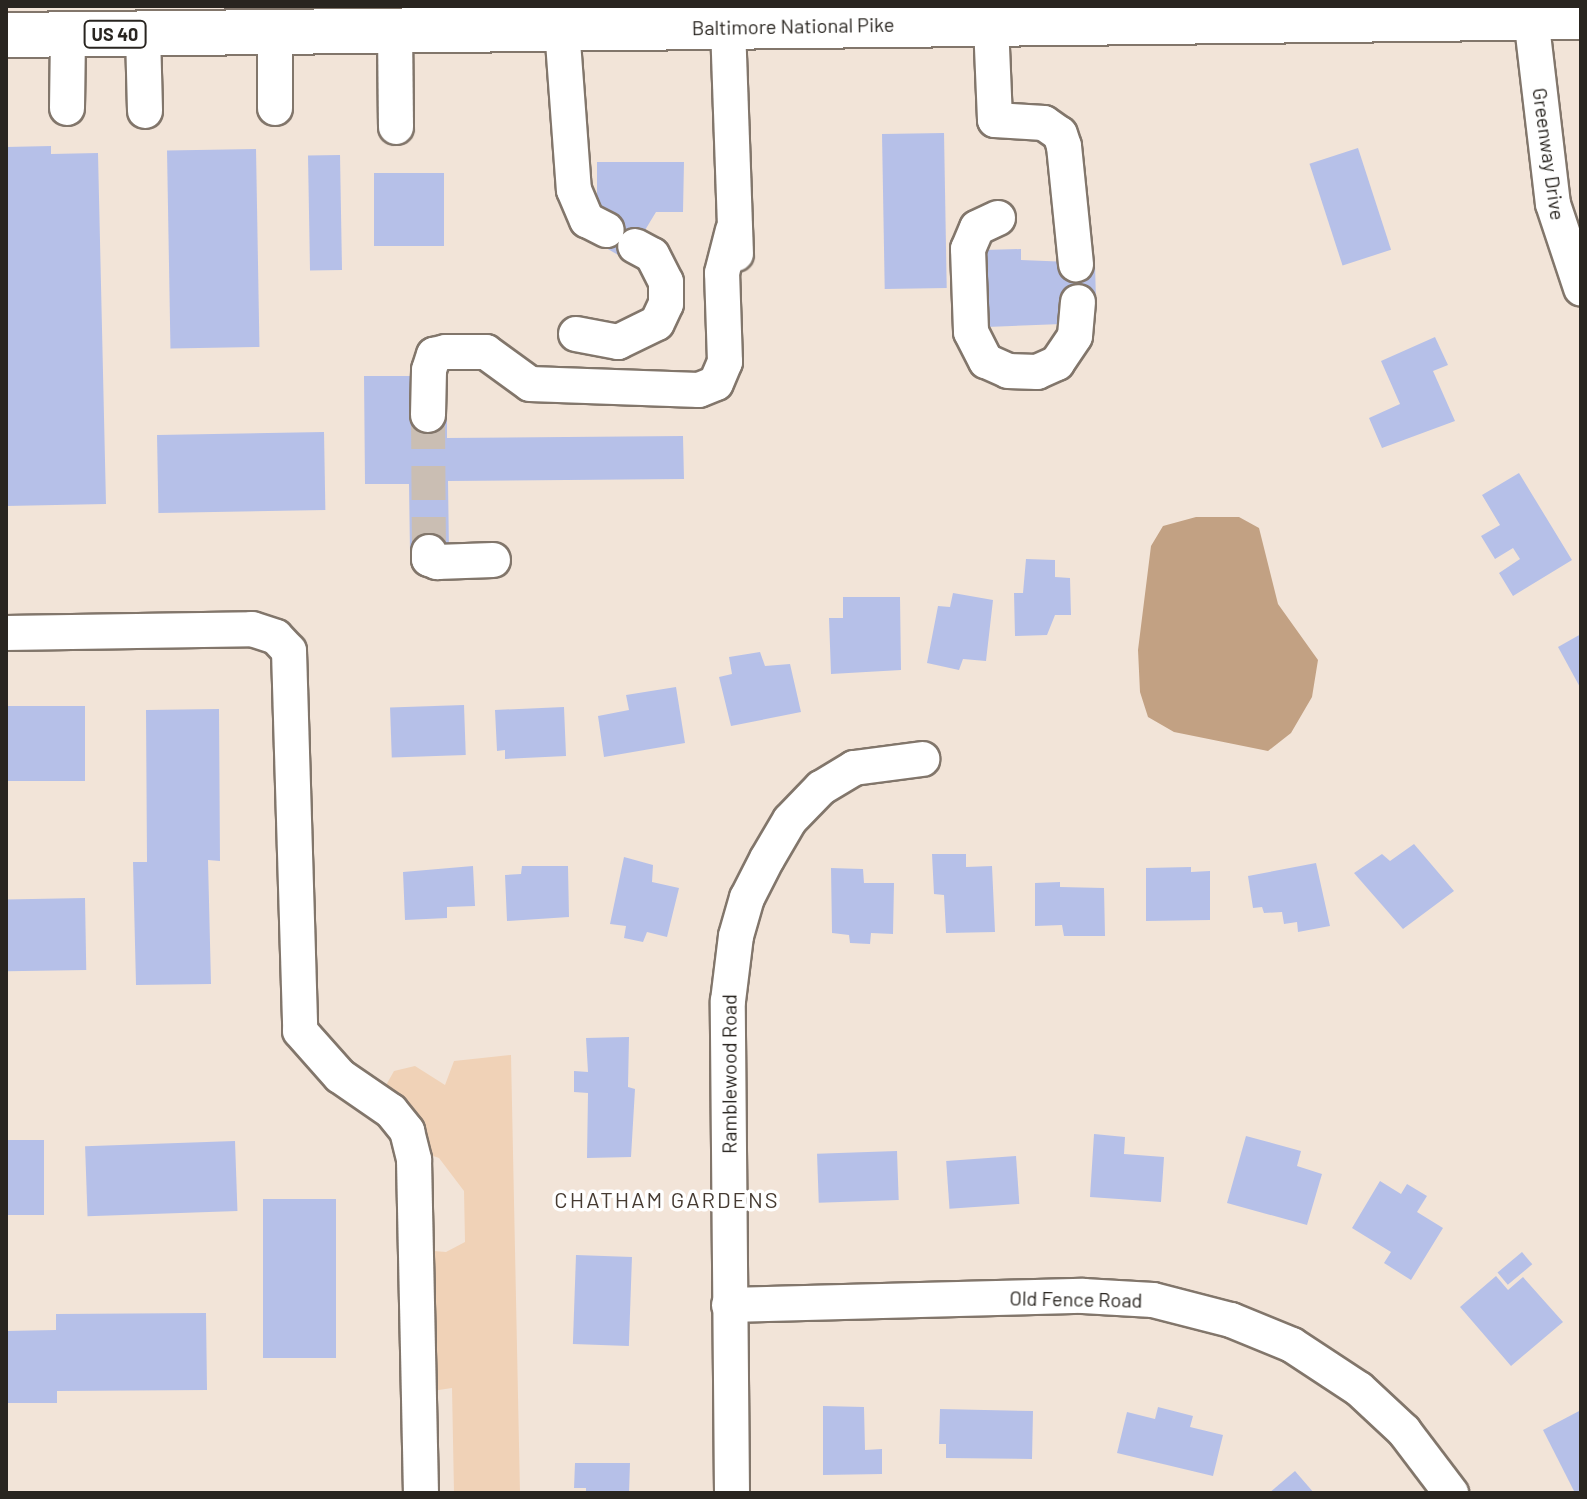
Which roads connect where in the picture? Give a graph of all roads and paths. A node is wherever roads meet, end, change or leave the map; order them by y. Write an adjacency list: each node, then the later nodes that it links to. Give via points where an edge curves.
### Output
1 (1537, 12): 2 (main road, Baltimore National Pike / US 40); 3 (main road, Baltimore National Pike / US 40); 20 (street, Greenway Drive, via 1553,204)
2 (1104, 14): 6 (main road, Baltimore National Pike / US 40)
3 (1581, 17)
4 (332, 19): 5 (main road, Baltimore National Pike / US 40); 9 (main road, Baltimore National Pike / US 40)
5 (248, 23): 11 (main road, Baltimore National Pike / US 40); 14 (street)
6 (991, 24): 7 (main road, Baltimore National Pike / US 40); 19 (street, via 995,120 1044,123 1060,134)
7 (728, 26): 8 (main road, Baltimore National Pike / US 40); 18 (street)
8 (562, 28): 9 (main road, Baltimore National Pike / US 40); 23 (street, via 574,190 587,220 652,255 666,282 666,304 657,323 618,342)
9 (395, 31): 16 (street)
10 (68, 34): 11 (main road, Baltimore National Pike / US 40); 12 (main road, Baltimore National Pike / US 40); 13 (street)
11 (143, 34): 15 (street)
12 (6, 35)
13 (67, 108)
14 (275, 108)
15 (145, 111)
16 (396, 127)
17 (998, 218): 21 (street, via 977,228 968,249 971,332 986,361 1008,371 1037,372 1057,363 1075,336)
18 (733, 230): 22 (street); 24 (street, via 722,273 725,362 716,383 699,390 530,384 486,352 446,352 434,355 429,370)
19 (1076, 264)
20 (1581, 288)
21 (1078, 302)
22 (744, 327)
23 (576, 334)
24 (428, 415)
25 (429, 552): 26 (street, via 429,559 437,562)
26 (493, 560)
27 (6, 633): 30 (street, via 252,629 276,637 289,651 300,1031 340,1076 391,1111 407,1131 414,1160)
28 (922, 759): 29 (street, Ramblewood Road, via 854,768 821,788 790,820 747,898 728,1001)
29 (729, 1305): 31 (street, Ramblewood Road); 32 (street, Old Fence Road, via 1083,1296 1153,1300 1292,1345 1359,1389 1404,1431)
30 (421, 1493)
31 (732, 1493)
32 (1451, 1493)

